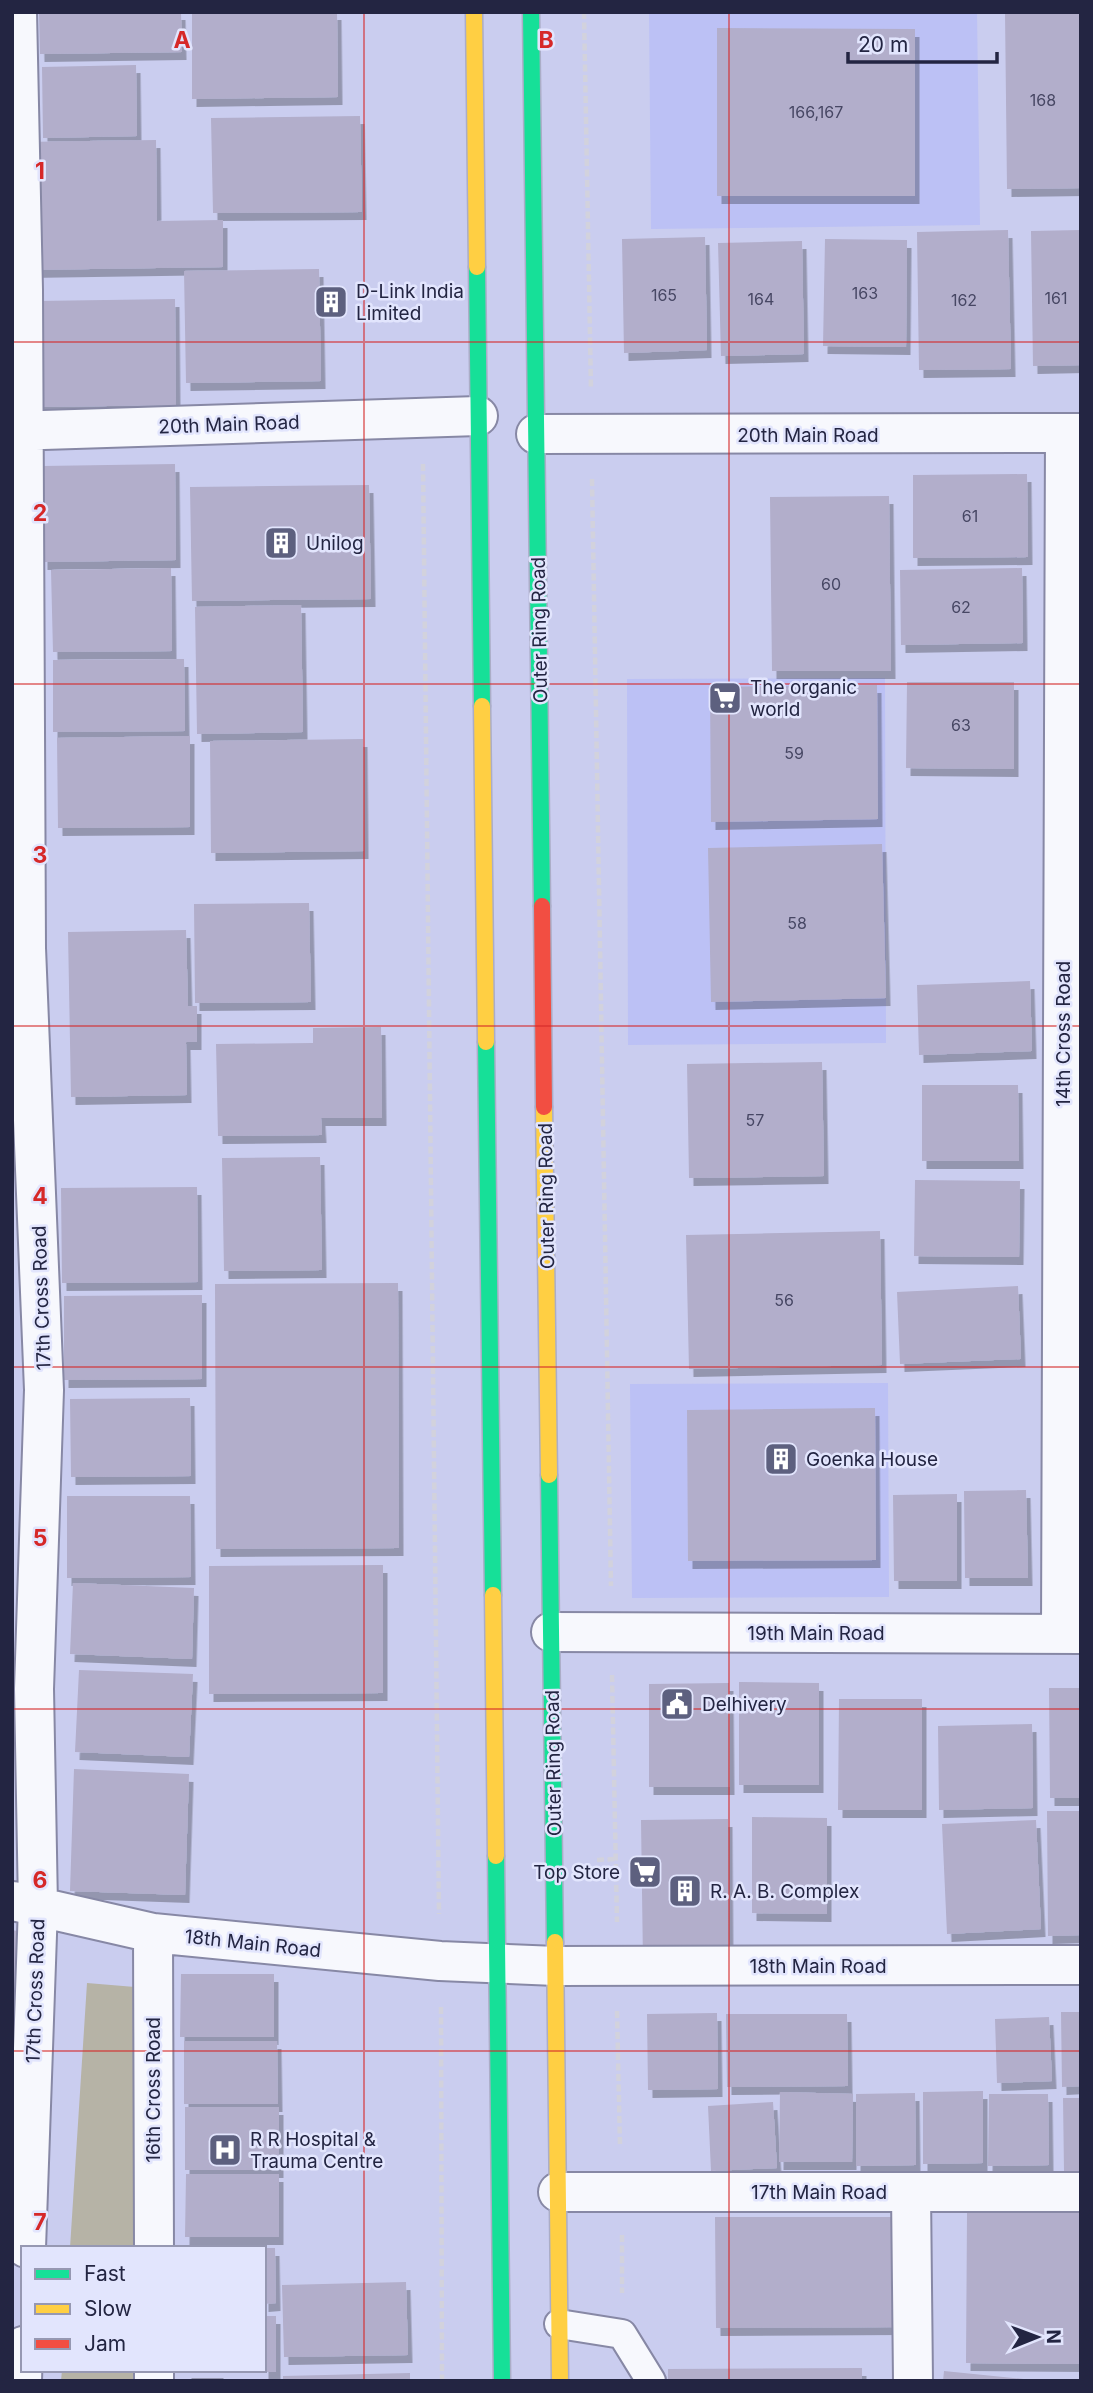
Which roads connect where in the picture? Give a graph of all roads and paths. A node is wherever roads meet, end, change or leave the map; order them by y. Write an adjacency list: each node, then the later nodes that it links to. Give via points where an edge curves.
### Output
1 (17, 12): 6 (street, 17th Cross Road, via 22,276)
2 (474, 12): 5 (highway)
3 (531, 12): 8 (highway, Outer Ring Road)
4 (584, 12): 9 (path)
5 (478, 416): 6 (street, 20th Main Road); 21 (highway)
6 (17, 431): 11 (street, 17th Cross Road, via 26,948)
7 (1073, 433): 9 (street, 20th Main Road); 16 (street, 14th Cross Road)
8 (536, 434): 9 (street, 20th Main Road); 14 (highway, Outer Ring Road)
9 (592, 436): 15 (path)
10 (423, 461): 19 (path)
11 (23, 1126): 12 (street, 17th Cross Road)
12 (27, 1335): 13 (street, 17th Cross Road, via 44,1390)
13 (26, 1520): 17 (street, 17th Cross Road)
14 (551, 1632): 15 (street, 19th Main Road); 23 (highway, Outer Ring Road)
15 (611, 1632): 16 (street, 19th Main Road); 24 (path)
16 (1071, 1634)
17 (23, 1715): 18 (street, 17th Cross Road)
18 (25, 1904): 20 (street, 18th Main Road); 30 (street, 17th Cross Road)
19 (439, 1921)
20 (153, 1933): 21 (street, 18th Main Road); 31 (street, 16th Cross Road)
21 (496, 1963): 23 (street, 18th Main Road); 35 (highway)
22 (1081, 1965): 24 (street, 18th Main Road)
23 (555, 1966): 24 (street, 18th Main Road); 26 (highway, Outer Ring Road)
24 (617, 1966): 27 (path)
25 (441, 1996): 34 (path)
26 (558, 2192): 27 (street, 17th Main Road); 33 (highway, Outer Ring Road)
27 (621, 2192): 28 (street, 17th Main Road); 32 (path)
28 (911, 2192): 29 (street, 17th Main Road); 38 (street)
29 (1081, 2192)
30 (26, 2246)
31 (154, 2246)
32 (622, 2299)
33 (559, 2323): 36 (highway, Outer Ring Road); 37 (lane, via 622,2334)
34 (443, 2381)
35 (502, 2381)
36 (560, 2381)
37 (651, 2381)
38 (914, 2381)

